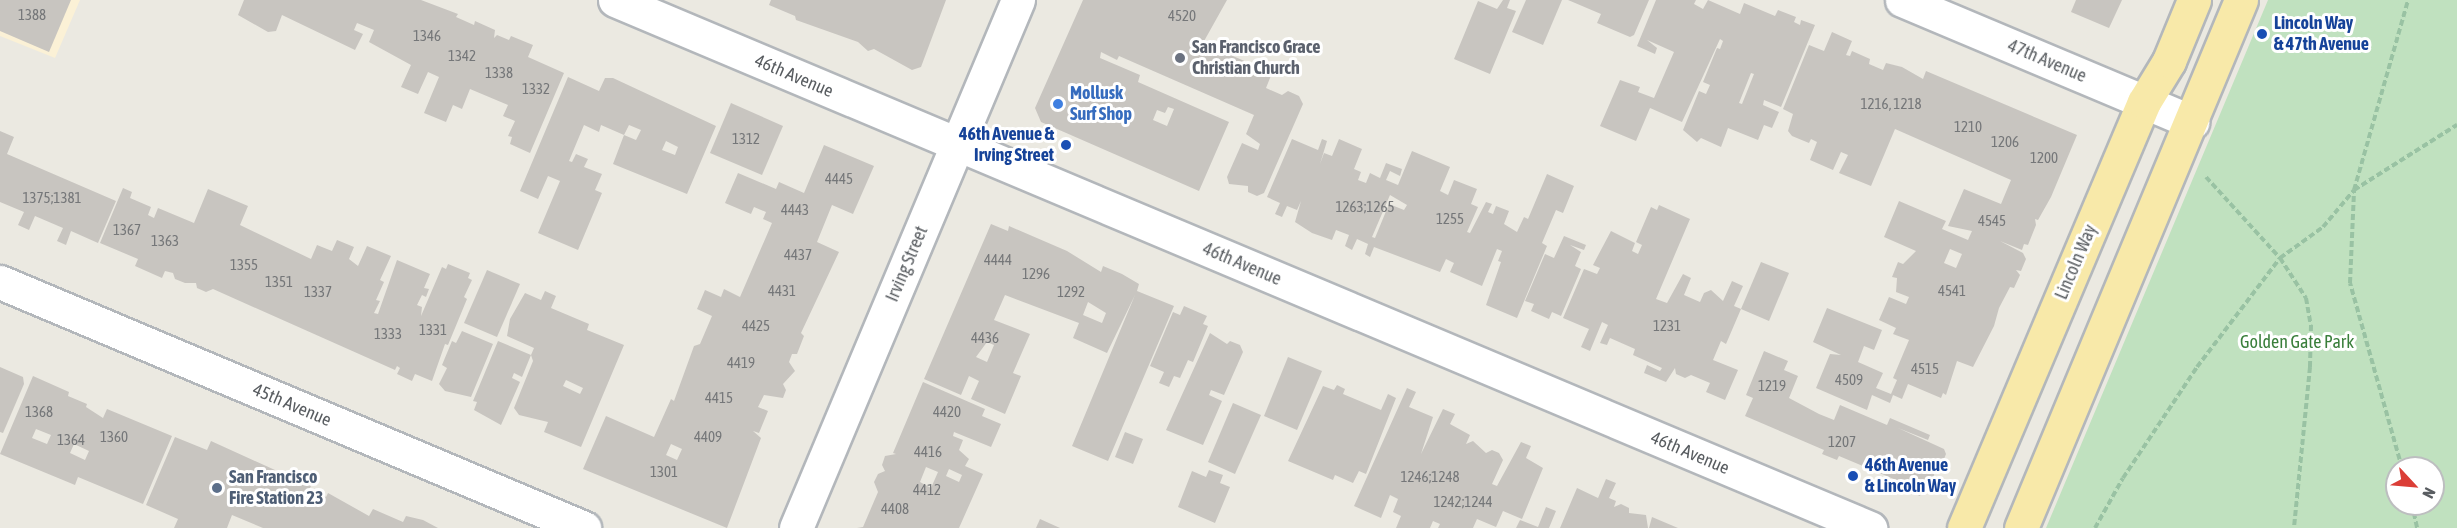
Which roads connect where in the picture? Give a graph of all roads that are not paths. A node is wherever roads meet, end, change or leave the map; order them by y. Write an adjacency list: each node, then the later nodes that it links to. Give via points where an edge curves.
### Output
1 (615, 0): 8 (street, 46th Avenue)
2 (1018, 0): 8 (street, Irving Street)
3 (1902, 0): 6 (street, 47th Avenue)
4 (2194, 0): 6 (main road, Lincoln Way, via 2169,61)
5 (2241, 0): 7 (main road)
6 (2144, 102): 7 (street, 47th Avenue); 13 (main road, Lincoln Way)
7 (2192, 122): 14 (main road)
8 (958, 144): 11 (street, Irving Street); 12 (street, 46th Avenue)
9 (0, 282): 10 (street, 45th Avenue)
10 (584, 528)
11 (796, 528)
12 (1870, 528)
13 (1964, 528)
14 (2021, 528)

